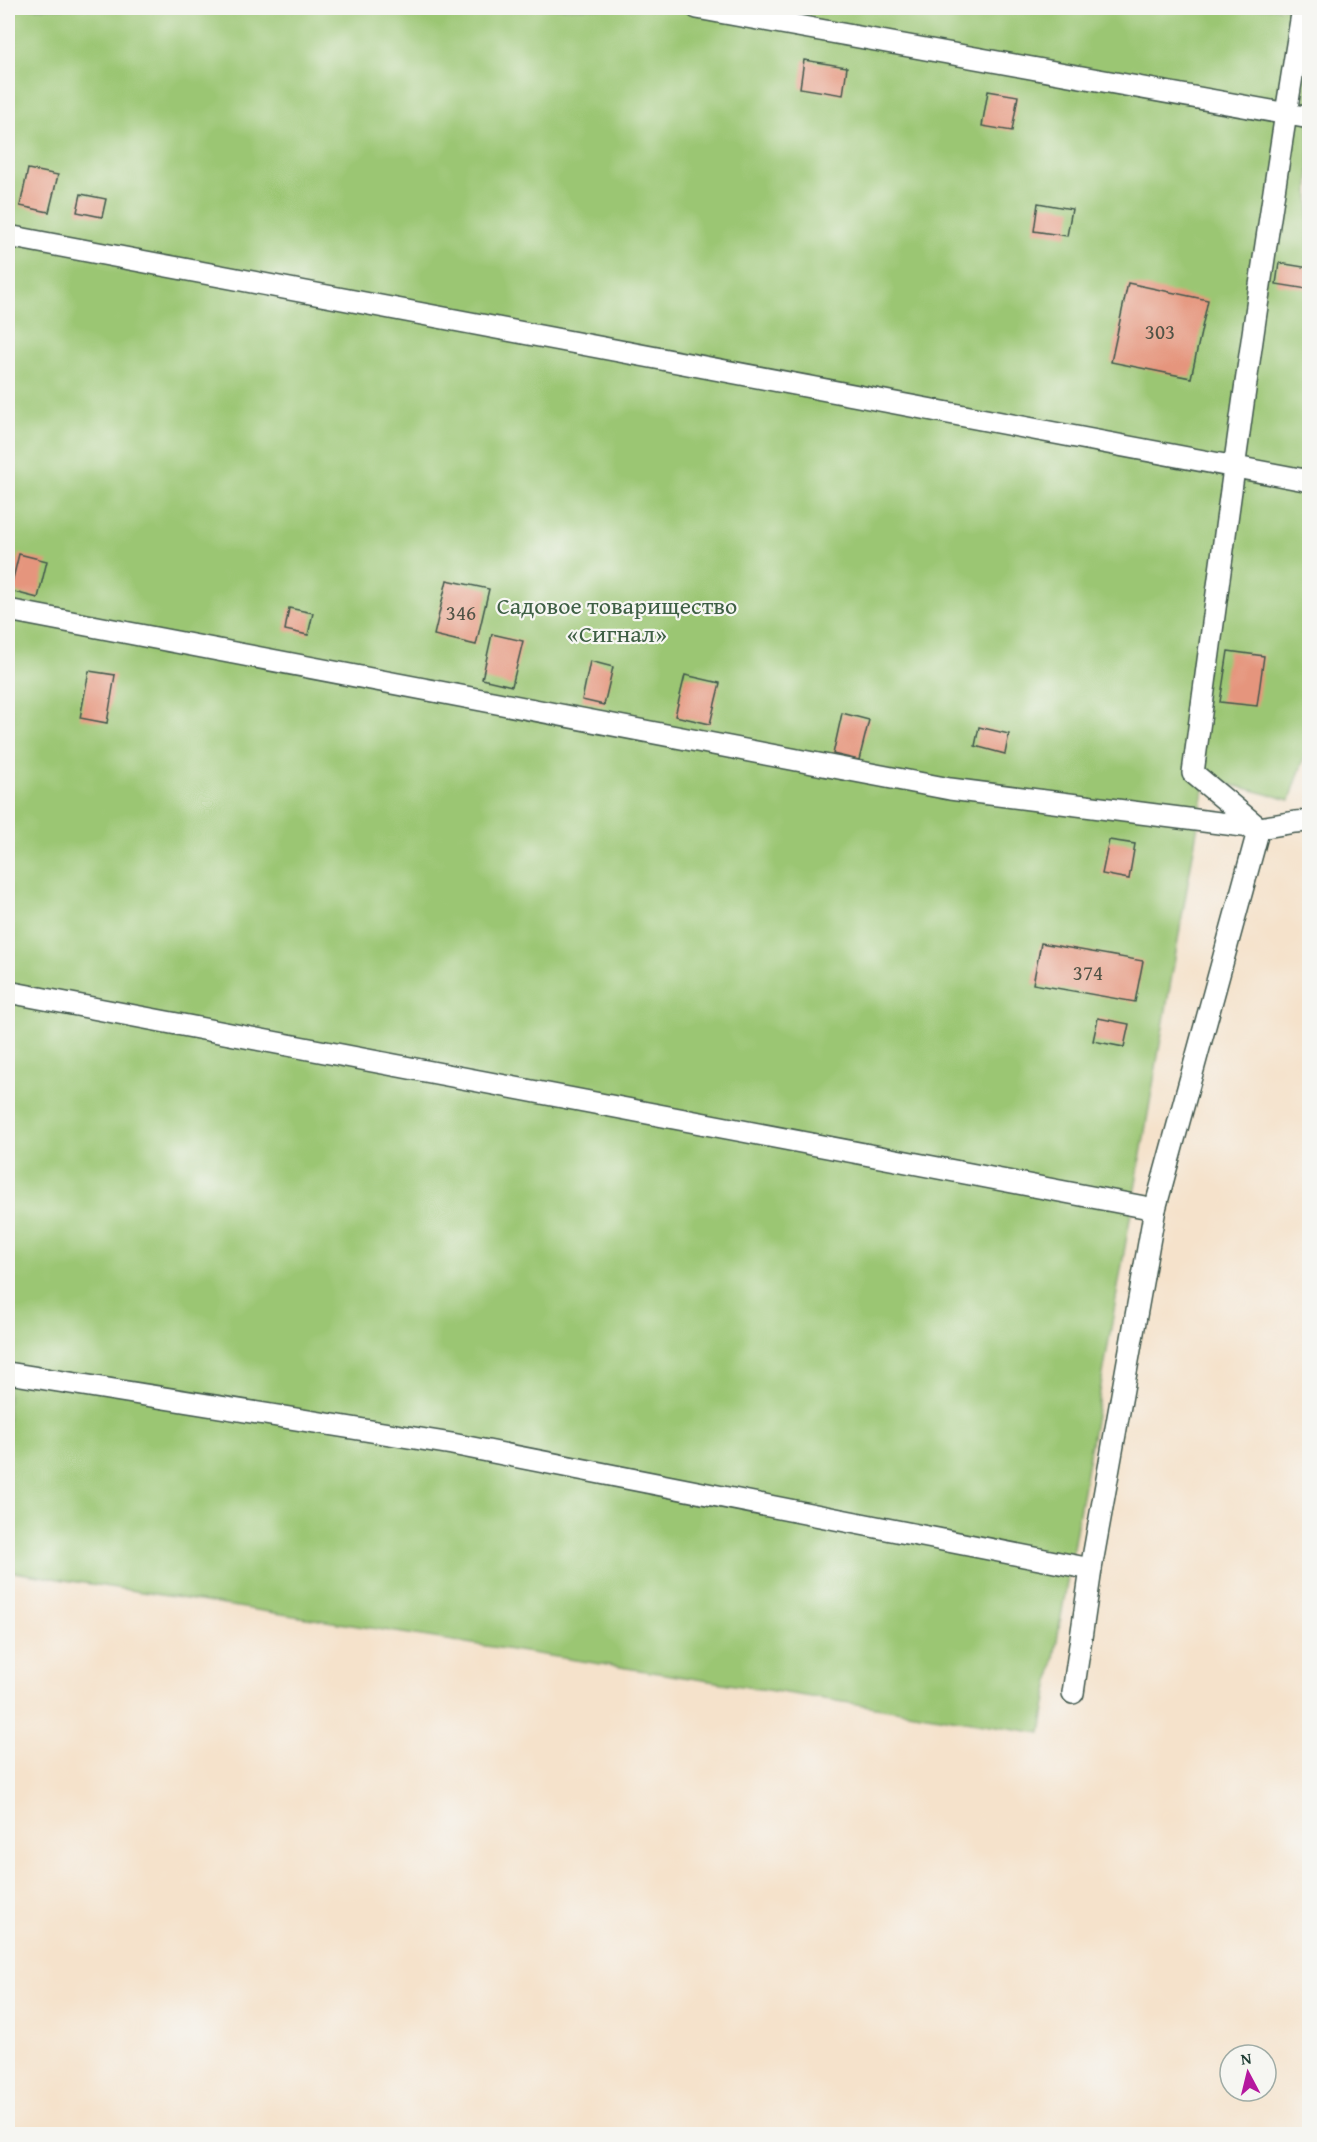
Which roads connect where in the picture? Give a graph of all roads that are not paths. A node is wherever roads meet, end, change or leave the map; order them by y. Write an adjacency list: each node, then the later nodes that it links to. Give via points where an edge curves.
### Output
1 (697, 8): 3 (lane)
2 (1303, 8): 3 (lane)
3 (1285, 114): 4 (lane); 6 (lane)
4 (1310, 118)
5 (8, 237): 6 (lane)
6 (1234, 467): 7 (lane); 10 (lane, via 1193,773)
7 (1310, 481)
8 (8, 610): 10 (lane, via 950,789)
9 (1310, 821): 10 (lane)
10 (1259, 828): 12 (lane)
11 (8, 992): 12 (lane)
12 (1155, 1209): 14 (lane)
13 (8, 1373): 14 (lane, via 452,1444)
14 (1091, 1569): 15 (lane)
15 (1073, 1693)

